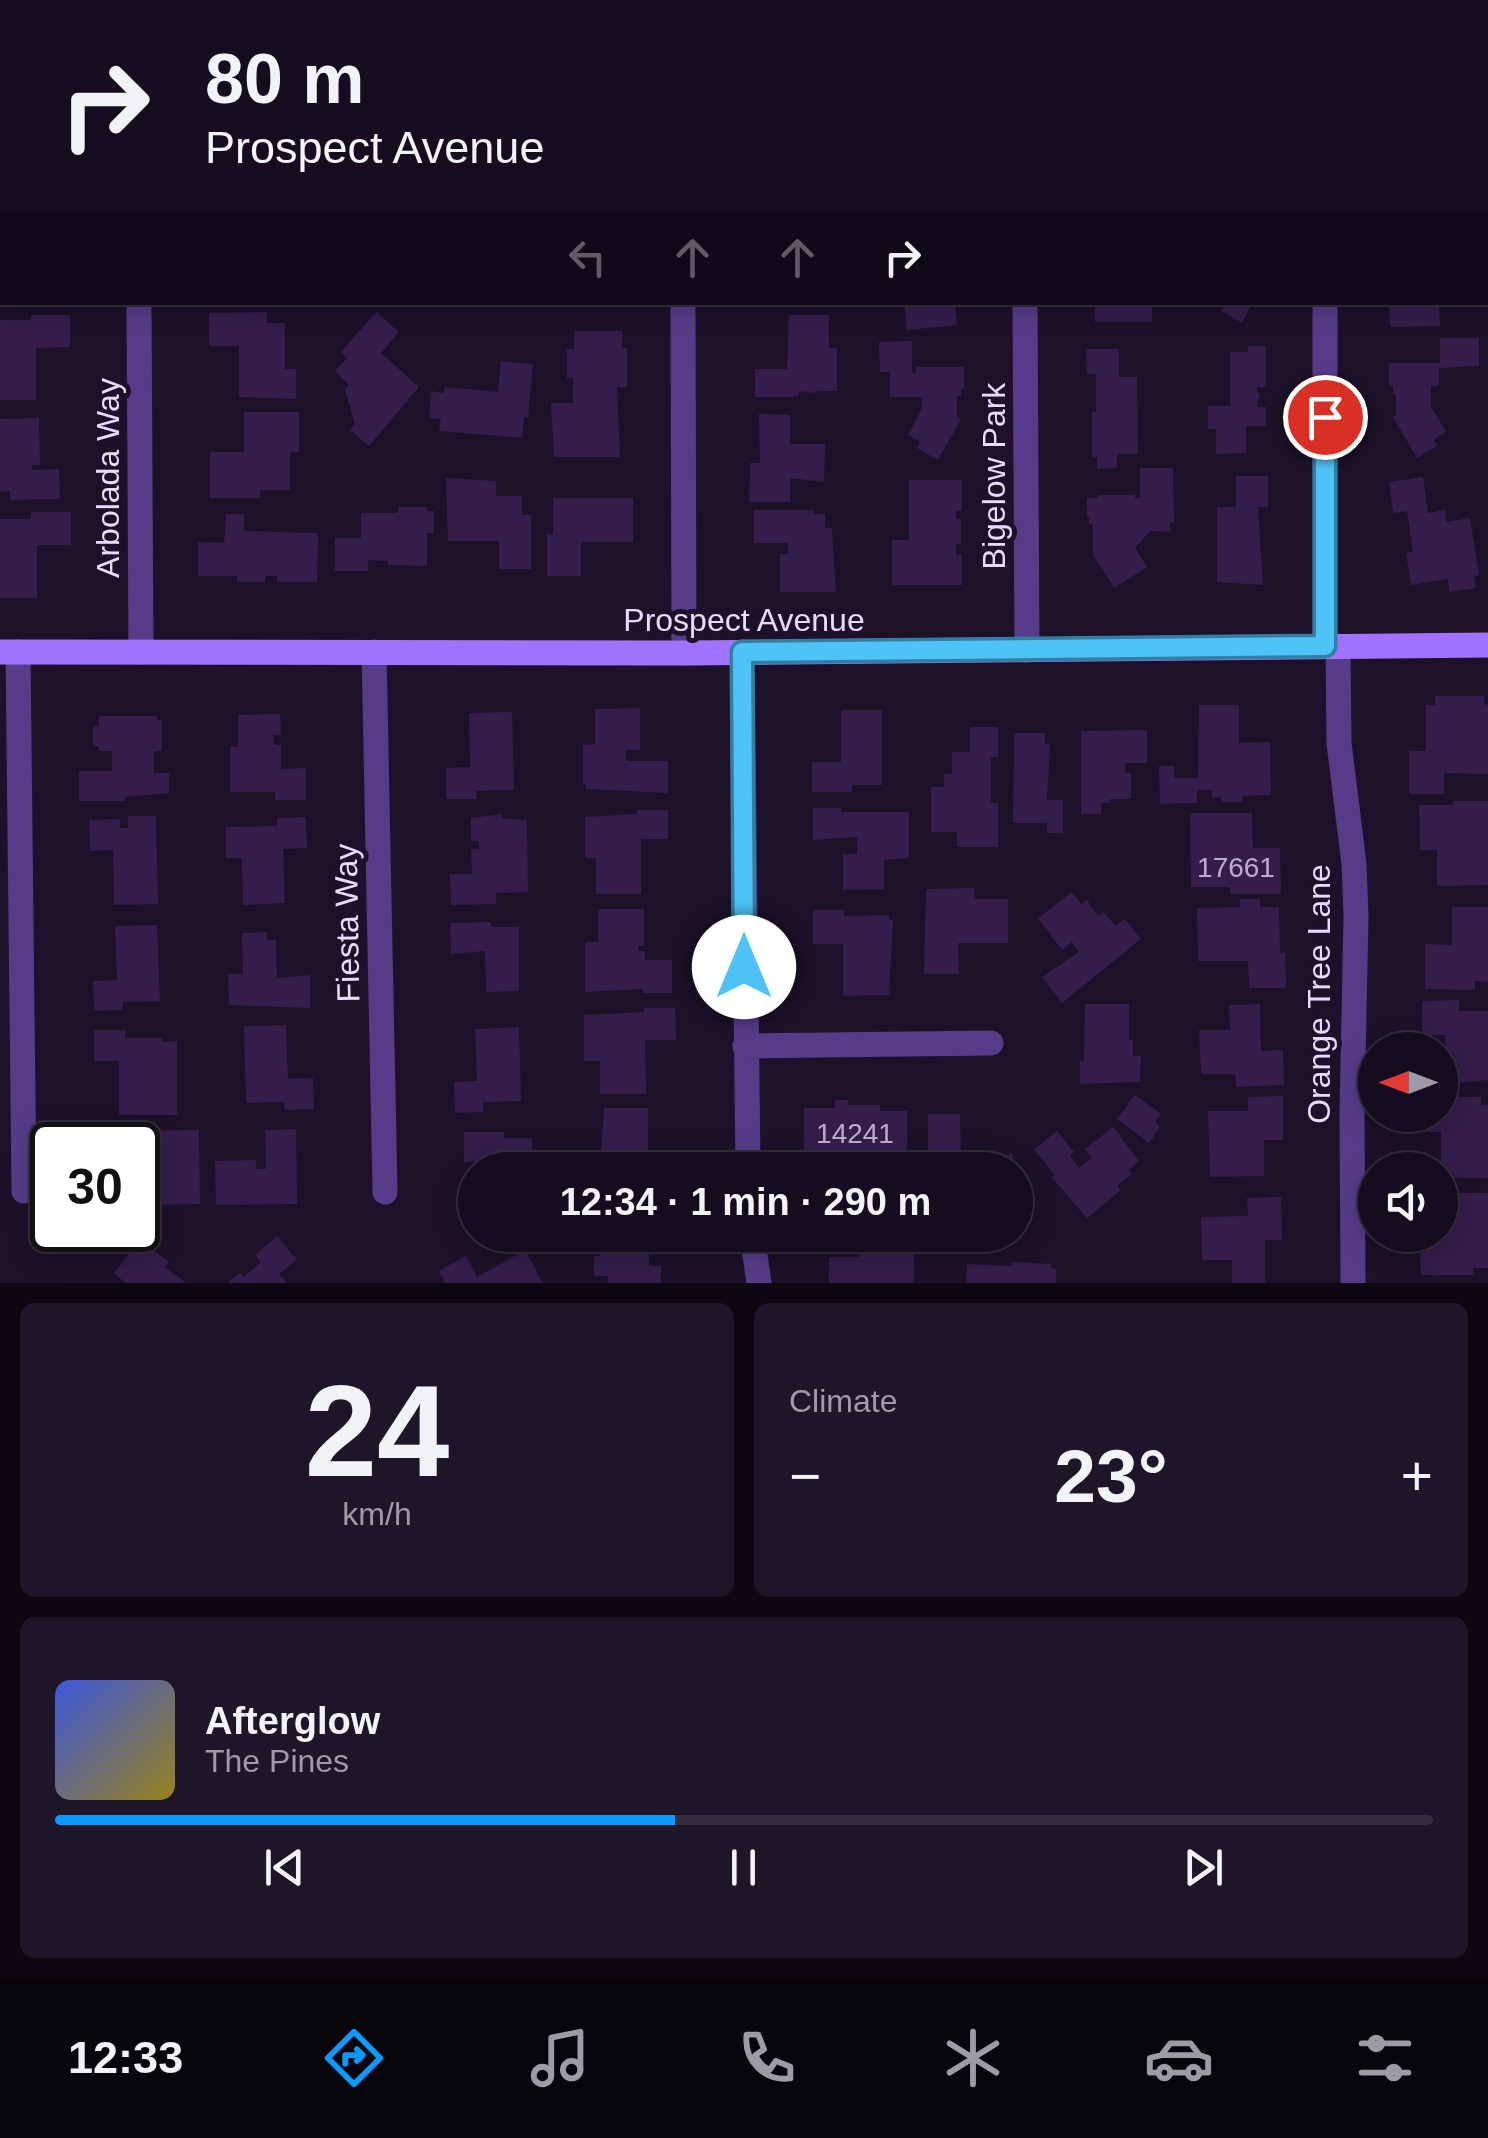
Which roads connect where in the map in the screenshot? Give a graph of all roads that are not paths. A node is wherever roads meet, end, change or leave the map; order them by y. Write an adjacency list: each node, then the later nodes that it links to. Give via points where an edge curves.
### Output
1 (140, 305): 9 (street, Arbolada Way)
2 (683, 305): 12 (street)
3 (1026, 305): 7 (street, Bigelow Park)
4 (1324, 305): 6 (street, Orange Tree Lane)
5 (1488, 645): 6 (main road, Prospect Avenue)
6 (1331, 646): 7 (main road, Prospect Avenue); 20 (street, Orange Tree Lane, via 1356,915)
7 (1027, 650): 11 (main road, Prospect Avenue)
8 (9, 652): 9 (main road, Prospect Avenue); 16 (street)
9 (142, 652): 10 (main road, Prospect Avenue)
10 (374, 652): 12 (main road, Prospect Avenue); 17 (street, Fiesta Way)
11 (742, 652): 12 (main road, Prospect Avenue); 14 (street)
12 (684, 653)
13 (991, 1043): 14 (street)
14 (745, 1046): 15 (street)
15 (748, 1152)
16 (24, 1190)
17 (385, 1192)
18 (754, 1252): 19 (street)
19 (759, 1283)
20 (1353, 1283)

